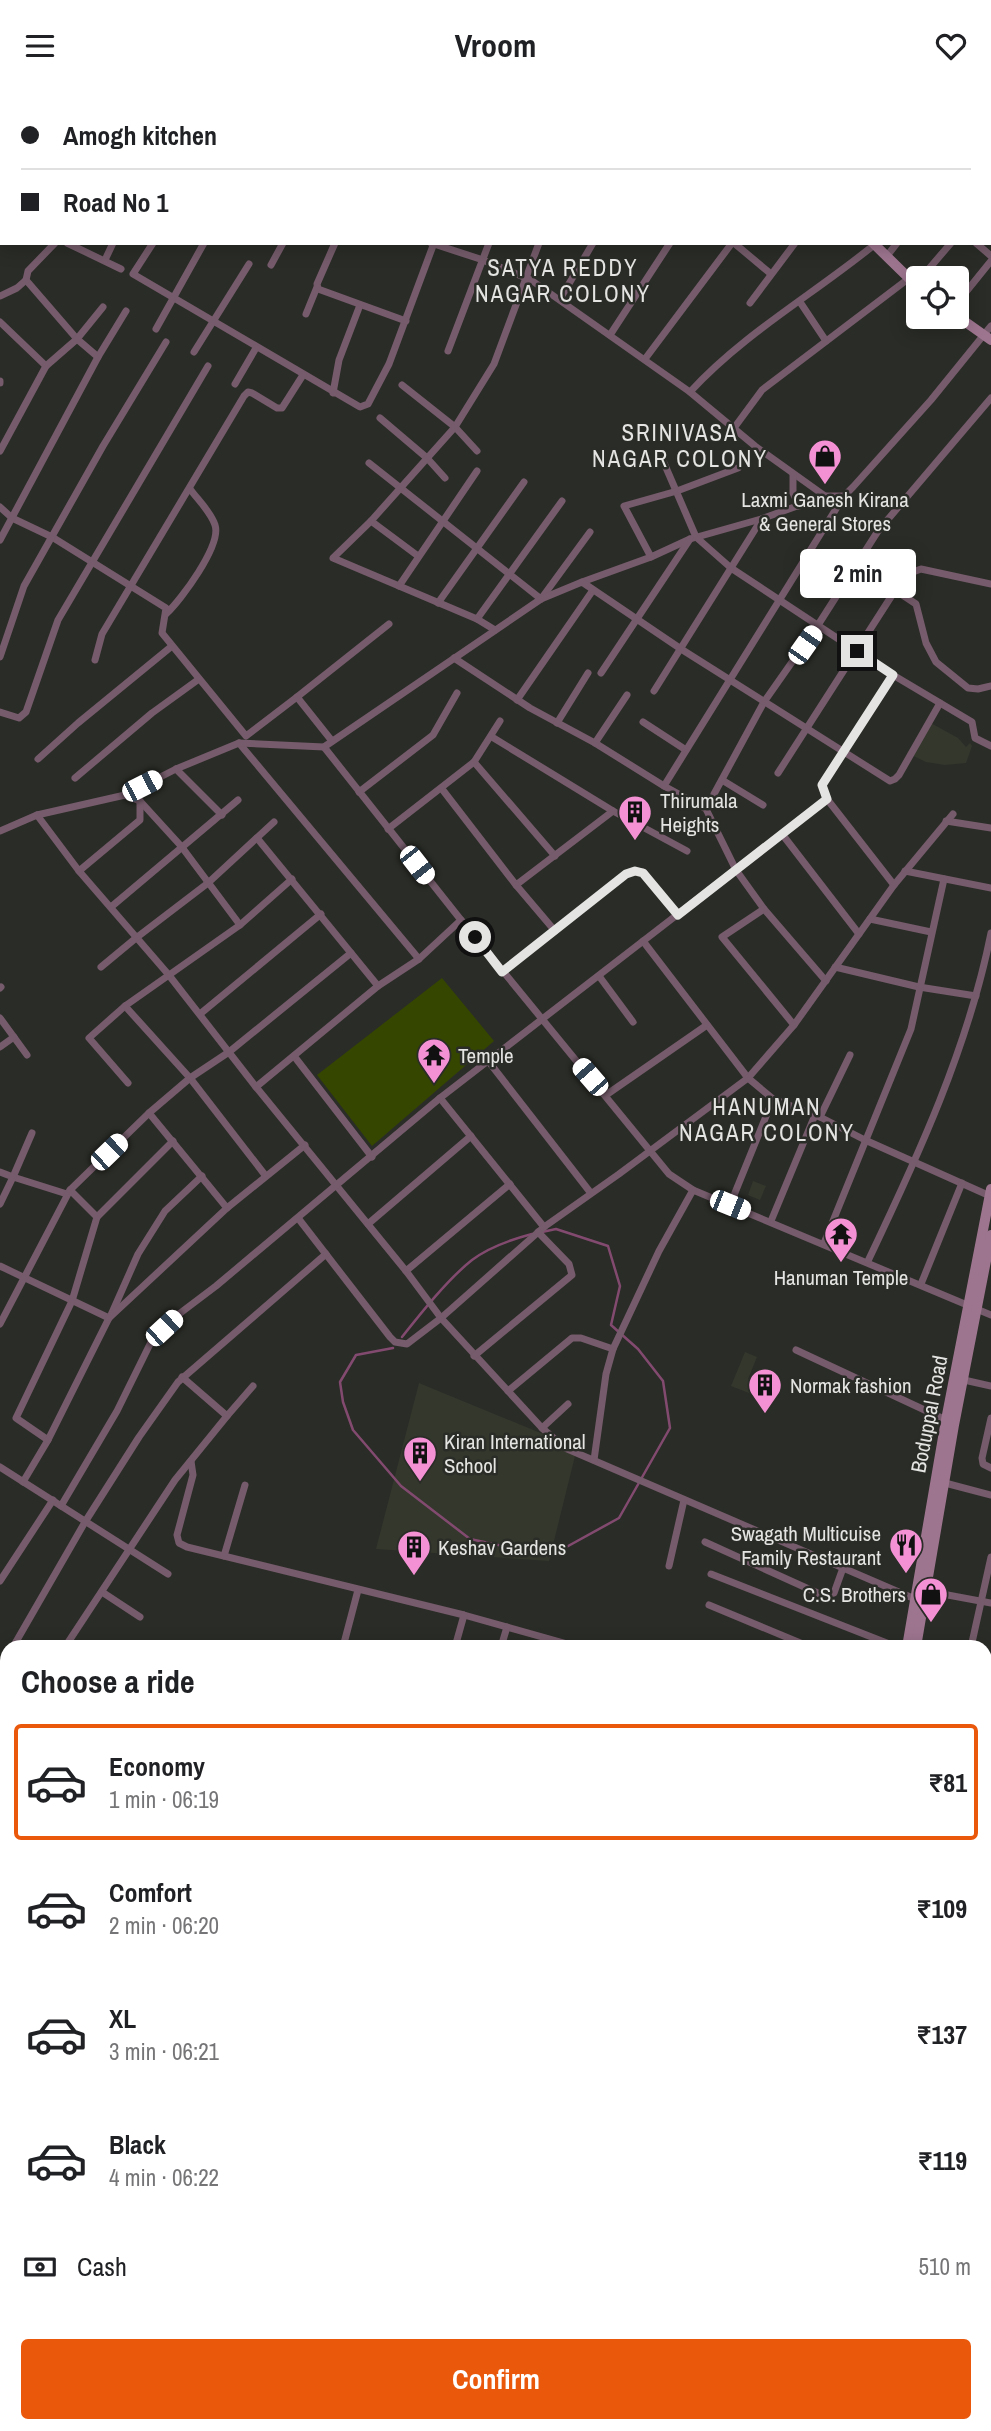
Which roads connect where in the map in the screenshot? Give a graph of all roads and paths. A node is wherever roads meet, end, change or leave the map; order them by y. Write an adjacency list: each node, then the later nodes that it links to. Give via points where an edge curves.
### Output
1 (53, 245): 33 (street, via 28,271)
2 (71, 245): 24 (street)
3 (112, 245): 24 (street)
4 (152, 245): 38 (street, via 133,274)
5 (204, 245): 38 (street)
6 (281, 245): 27 (street)
7 (333, 245): 34 (street)
8 (433, 245): 47 (street)
9 (436, 245): 25 (street)
10 (488, 245): 25 (street)
11 (538, 245): 32 (street)
12 (592, 245): 39 (street)
13 (669, 245): 52 (street)
14 (731, 245): 61 (street)
15 (735, 245): 31 (street)
16 (793, 245): 31 (street)
17 (873, 245): 40 (street)
18 (875, 245): 22 (street)
19 (895, 245): 22 (street)
20 (949, 245): 28 (street)
21 (977, 245): 23 (street)
22 (887, 256): 30 (street)
23 (991, 259): 35 (street)
24 (105, 260): 29 (street)
25 (483, 260): 32 (street); 58 (street)
26 (249, 264): 46 (street)
27 (271, 265)
28 (930, 266)
29 (121, 269)
30 (906, 273)
31 (771, 274): 41 (street)
32 (526, 279): 39 (street); 71 (street, via 494,364)
33 (26, 280): 37 (street); 54 (street)
34 (317, 287): 42 (street); 45 (street)
35 (969, 287)
36 (906, 289): 55 (street)
37 (0, 296)
38 (174, 299): 46 (street); 51 (street)
39 (559, 299): 52 (street)
40 (800, 302): 55 (street); 67 (street, via 712,368)
41 (750, 303)
42 (360, 305): 47 (street); 68 (street)
43 (103, 307): 54 (street)
44 (126, 311): 60 (street)
45 (306, 314)
46 (212, 321): 57 (street); 59 (street)
47 (406, 321): 68 (street, via 368,404 360,407)
48 (0, 322): 62 (street)
49 (969, 324): 53 (street)
50 (991, 326): 53 (street)
51 (156, 329)
52 (610, 335): 61 (street)
53 (987, 337): 87 (street)
54 (77, 339): 60 (street); 62 (street)
55 (827, 341): 72 (street, via 762,390)
56 (166, 342): 96 (street)
57 (256, 348): 64 (street); 65 (street)
58 (448, 351)
59 (194, 352)
60 (98, 357): 91 (street)
61 (645, 359): 67 (street)
62 (46, 366): 73 (street)
63 (208, 366): 102 (street)
64 (303, 375): 68 (street); 84 (street, via 282,408 248,392)
65 (235, 384)
66 (402, 385): 71 (street)
67 (690, 392): 72 (street)
68 (333, 393)
69 (991, 398): 118 (street, via 878,531)
70 (380, 418): 75 (street)
71 (455, 427): 74 (street); 75 (street)
72 (734, 428): 80 (street)
73 (0, 451)
74 (477, 451)
75 (428, 458): 81 (street); 83 (street)
76 (369, 463): 83 (street)
77 (664, 463): 85 (street)
78 (738, 468): 85 (street)
79 (477, 471): 92 (street)
80 (793, 475): 86 (street); 89 (street)
81 (446, 478)
82 (524, 482): 99 (street)
83 (401, 487): 92 (street); 94 (street)
84 (190, 489): 108 (street); 114 (street, via 215,523 216,539 178,603)
85 (677, 491): 97 (street); 101 (street, via 624,506)
86 (825, 496): 87 (street); 89 (street)
87 (844, 496): 112 (street)
88 (562, 501): 104 (street)
89 (799, 506): 93 (street)
90 (0, 507): 91 (street)
91 (12, 518): 96 (street); 98 (street)
92 (442, 520): 99 (street); 100 (street)
93 (761, 520): 97 (street); 103 (street)
94 (371, 521): 100 (street); 107 (street, via 333,558)
95 (590, 531): 111 (street)
96 (52, 537): 102 (street); 123 (street, via 24,586)
97 (693, 538): 101 (street); 103 (street); 116 (street)
98 (0, 540)
99 (477, 548): 104 (street); 113 (street)
100 (418, 557): 107 (street)
101 (651, 557): 105 (street)
102 (92, 561): 108 (street); 139 (street, via 58,620 26,712 19,718)
103 (731, 568): 112 (street); 121 (street)
104 (509, 573): 111 (street); 115 (street)
105 (582, 582): 109 (street); 111 (street)
106 (991, 584): 110 (street, via 921,569 905,575)
107 (399, 586): 113 (street)
108 (132, 587): 114 (street, via 166,608); 125 (street, via 103,634)
109 (593, 590): 116 (street); 136 (street)
110 (895, 590): 122 (street); 131 (street, via 916,604 936,662 968,688)
111 (541, 599): 119 (street)
112 (779, 601): 118 (street); 130 (street)
113 (438, 603): 115 (street)
114 (166, 614): 120 (street, via 161,628)
115 (477, 619): 119 (street)
116 (637, 620): 121 (street); 127 (street)
117 (389, 624): 135 (street)
118 (818, 625): 122 (street); 137 (street)
119 (495, 630): 124 (street)
120 (172, 646): 129 (street); 154 (street)
121 (681, 649): 130 (street); 132 (street)
122 (857, 651): 128 (street); 143 (street)
123 (0, 657)
124 (454, 658): 136 (street); 146 (street)
125 (95, 660)
126 (588, 673): 142 (street)
127 (601, 673)
128 (893, 675): 138 (street); 153 (street)
129 (199, 679): 144 (street); 158 (street)
130 (730, 680): 137 (street); 152 (street)
131 (991, 686)
132 (654, 691)
133 (457, 693): 162 (street, via 433,735)
134 (627, 695): 148 (street)
135 (297, 698): 144 (street); 146 (street)
136 (517, 699): 142 (street)
137 (764, 702): 143 (street); 159 (street)
138 (940, 703): 150 (street, via 972,722 975,738); 153 (street, via 895,779 882,778)
139 (0, 712)
140 (500, 721): 145 (street)
141 (643, 722): 152 (street)
142 (556, 723): 148 (street)
143 (805, 728): 153 (street); 157 (street)
144 (246, 736): 149 (street)
145 (492, 737): 155 (street); 169 (street)
146 (332, 741): 151 (street)
147 (239, 743): 149 (street); 156 (street); 206 (street)
148 (595, 743): 160 (street)
149 (249, 744): 151 (street)
150 (991, 746)
151 (324, 747): 162 (street)
152 (686, 750): 160 (street)
153 (842, 752): 165 (street, via 822,785)
154 (37, 759)
155 (474, 762): 161 (street); 182 (street)
156 (176, 769): 164 (street); 172 (street)
157 (778, 773)
158 (75, 778)
159 (722, 780): 163 (street); 168 (street)
160 (664, 786): 183 (street, via 706,809)
161 (442, 789): 176 (street); 189 (street)
162 (359, 792): 176 (street)
163 (714, 794)
164 (125, 795): 167 (street); 171 (street)
165 (827, 799): 178 (street); 190 (street)
166 (238, 800): 172 (street)
167 (140, 801): 180 (street); 184 (street, via 140,820)
168 (763, 805)
169 (613, 811): 181 (street); 182 (street)
170 (953, 814): 173 (street)
171 (37, 815): 177 (street); 184 (street)
172 (222, 815): 180 (street)
173 (946, 821): 175 (street); 185 (street)
174 (275, 822): 179 (street)
175 (991, 828)
176 (388, 829): 197 (street)
177 (0, 831)
178 (782, 834): 183 (street); 202 (street)
179 (257, 838): 186 (street); 188 (street)
180 (181, 846): 188 (street); 192 (street)
181 (687, 851)
182 (555, 856): 189 (street)
183 (736, 870): 193 (street); 195 (street)
184 (79, 871): 192 (street)
185 (905, 871): 187 (street); 190 (street)
186 (292, 879): 194 (street); 198 (street)
187 (944, 879): 191 (street); 200 (street)
188 (208, 883): 198 (street); 203 (street)
189 (516, 884): 199 (street)
190 (894, 885): 196 (street)
191 (991, 888)
192 (111, 907): 203 (street)
193 (764, 909): 212 (street); 222 (street, via 722,937)
194 (321, 914): 205 (street); 217 (street)
195 (678, 915): 199 (street, via 643,873 635,871); 204 (street)
196 (870, 919): 200 (street); 202 (street)
197 (461, 921): 206 (street); 209 (street)
198 (240, 925): 210 (street)
199 (555, 931): 209 (street)
200 (931, 932): 214 (street)
201 (991, 933): 215 (street)
202 (859, 935): 208 (street)
203 (136, 937): 207 (street); 210 (street)
204 (643, 941): 211 (street); 221 (street)
205 (351, 953): 213 (street); 225 (street)
206 (419, 959): 213 (street)
207 (101, 967)
208 (835, 967): 212 (street); 214 (street)
209 (502, 972): 219 (street)
210 (168, 974): 216 (street); 217 (street)
211 (598, 976): 219 (street); 220 (street)
212 (826, 981): 222 (street)
213 (378, 986): 228 (street)
214 (919, 987): 215 (street); 241 (street, via 911,1029)
215 (976, 996): 246 (street)
216 (125, 1006): 230 (street); 232 (street, via 89,1038)
217 (200, 1014): 225 (street)
218 (0, 1018): 223 (street)
219 (542, 1020): 229 (street); 234 (street)
220 (633, 1022)
221 (707, 1025): 231 (street); 234 (street)
222 (794, 1025): 231 (street)
223 (14, 1037): 224 (street); 226 (street)
224 (0, 1047)
225 (229, 1052): 230 (street); 233 (street)
226 (27, 1055)
227 (850, 1055): 238 (street)
228 (294, 1056): 233 (street); 245 (street)
229 (489, 1062): 235 (street); 256 (street)
230 (190, 1078): 237 (street); 248 (street)
231 (748, 1078): 236 (street); 244 (street)
232 (128, 1083)
233 (256, 1087): 243 (street)
234 (606, 1095): 244 (street)
235 (440, 1098): 240 (street); 245 (street)
236 (773, 1099): 238 (street); 259 (street)
237 (149, 1113): 242 (street); 255 (street)
238 (817, 1116): 241 (street); 263 (street)
239 (32, 1133): 250 (street)
240 (471, 1136): 251 (street); 264 (street)
241 (865, 1140): 246 (street); 267 (street)
242 (173, 1141): 249 (street); 261 (street)
243 (305, 1145): 248 (street); 253 (street)
244 (649, 1151): 254 (street, via 669,1174); 256 (street)
245 (372, 1157): 253 (street)
246 (915, 1162): 252 (street); 269 (street)
247 (0, 1172): 250 (street)
248 (265, 1175): 260 (street)
249 (202, 1176): 260 (street); 277 (street, via 165,1211 138,1254)
250 (13, 1177): 255 (street); 258 (street)
251 (510, 1184): 265 (street); 271 (street)
252 (962, 1184): 257 (street); 273 (street)
253 (337, 1186): 262 (street); 264 (street)
254 (693, 1190): 259 (street); 280 (street)
255 (68, 1192): 261 (street); 272 (street)
256 (590, 1192): 265 (street)
257 (990, 1192): 275 (street, Boduppal Road)
258 (0, 1204)
259 (730, 1205): 263 (street)
260 (227, 1208): 277 (street)
261 (97, 1217): 274 (street)
262 (298, 1218): 268 (street); 304 (street, via 153,1338 117,1412)
263 (771, 1221): 267 (street)
264 (368, 1224): 271 (street)
265 (541, 1229): 278 (street); 282 (street, via 569,1264 572,1275)
266 (991, 1235): 275 (street, Boduppal Road)
267 (824, 1243): 269 (street)
268 (326, 1254): 278 (street, via 395,1342 408,1344); 283 (street)
269 (868, 1261): 273 (street)
270 (0, 1266): 272 (street)
271 (406, 1271): 278 (street)
272 (24, 1276): 274 (street); 279 (street)
273 (920, 1284): 275 (street)
274 (72, 1301): 277 (street); 293 (street, via 16,1418)
275 (973, 1306): 276 (street); 284 (street, Boduppal Road); 291 (street, Boduppal Road)
276 (991, 1315)
277 (109, 1318): 293 (street)
278 (441, 1318): 282 (street)
279 (0, 1324)
280 (613, 1349): 287 (street, via 572,1338); 294 (street)
281 (796, 1350): 291 (street)
282 (474, 1356): 287 (street)
283 (182, 1377): 289 (street); 305 (street)
284 (964, 1380): 285 (street); 299 (street, Boduppal Road)
285 (991, 1385)
286 (253, 1387): 289 (street)
287 (508, 1391): 292 (street)
288 (568, 1404): 292 (street)
289 (227, 1416): 295 (street)
290 (991, 1418): 297 (street, via 982,1458)
291 (946, 1420): 317 (street, Boduppal Road)
292 (542, 1427): 294 (street, via 565,1448)
293 (48, 1440): 298 (street)
294 (594, 1460): 303 (street)
295 (191, 1461): 307 (street); 308 (street, via 193,1475 177,1540 187,1548)
296 (0, 1467): 298 (street)
297 (991, 1468)
298 (23, 1482): 302 (street)
299 (944, 1483): 301 (street); 317 (street, Boduppal Road)
300 (245, 1485): 308 (street)
301 (991, 1495)
302 (52, 1500): 304 (street); 314 (street)
303 (684, 1500): 310 (street); 311 (street)
304 (61, 1506): 305 (street)
305 (85, 1523): 307 (street); 324 (street)
306 (705, 1542): 311 (street, via 822,1595 834,1593)
307 (130, 1549): 312 (street); 316 (street)
308 (224, 1556): 315 (street)
309 (991, 1557): 318 (street)
310 (669, 1566)
311 (843, 1569): 317 (street)
312 (168, 1574)
313 (712, 1574): 331 (street)
314 (0, 1581)
315 (358, 1590): 321 (street); 326 (street)
316 (102, 1592): 322 (street); 325 (street)
317 (919, 1593): 318 (street); 332 (street, Boduppal Road); 333 (street, Boduppal Road)
318 (982, 1601): 319 (street); 334 (street)
319 (991, 1603)
320 (709, 1605): 330 (street)
321 (464, 1615): 323 (street); 327 (street)
322 (140, 1617)
323 (507, 1627): 328 (street); 329 (street)
324 (17, 1640)
325 (70, 1640)
326 (345, 1640)
327 (457, 1640)
328 (503, 1640)
329 (544, 1640)
330 (793, 1640)
331 (879, 1640)
332 (908, 1640)
333 (916, 1640)
334 (973, 1640)

